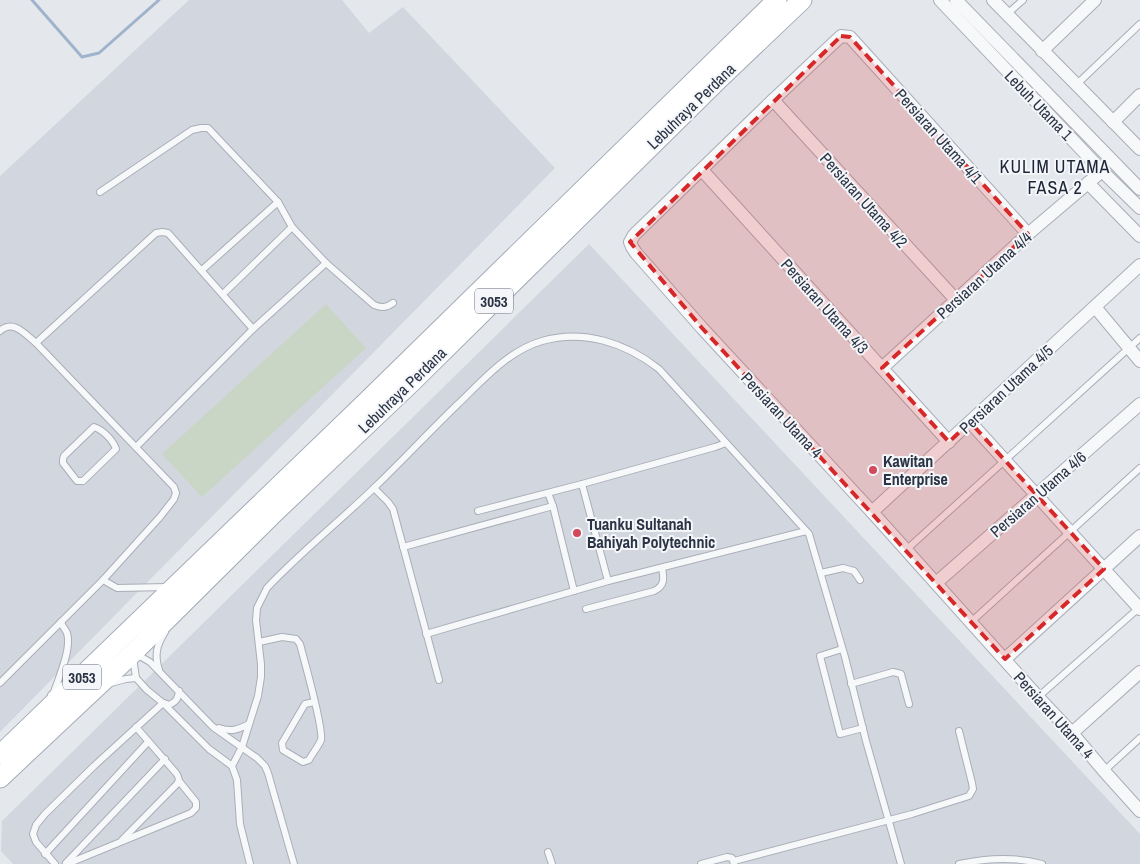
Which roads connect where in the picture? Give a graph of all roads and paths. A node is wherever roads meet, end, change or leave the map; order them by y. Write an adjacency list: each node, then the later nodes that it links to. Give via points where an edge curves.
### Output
1 (777, 0): 70 (main road, Lebuhraya Perdana / 3053, via 358,410)
2 (802, 0): 70 (main road, Lebuhraya Perdana / 3053, via 413,381 273,514)
3 (940, 0): 18 (street, Lebuh Utama 1)
4 (956, 0): 20 (street, Lebuh Utama 1)
5 (993, 0): 8 (street)
6 (1023, 0): 8 (lane)
7 (1095, 0): 11 (street)
8 (1007, 14): 11 (street)
9 (1140, 24): 12 (lane)
10 (850, 37): 14 (street, Persiaran Utama 4, via 841,36); 25 (street, Persiaran Utama 4/1)
11 (1042, 51): 12 (street)
12 (1076, 85): 15 (street)
13 (1140, 95): 15 (street)
14 (773, 100): 17 (street, Persiaran Utama 4); 31 (street, Persiaran Utama 4/2)
15 (1113, 122): 16 (street)
16 (1140, 149)
17 (702, 170): 40 (street, Persiaran Utama 4/3); 56 (street, Persiaran Utama 4, via 634,236 630,242 632,248)
18 (1102, 171): 19 (street, Persiaran Utama 4/4); 23 (street, Lebuh Utama 1)
19 (1088, 183): 25 (street, Persiaran Utama 4/4); 26 (street)
20 (1140, 189)
21 (100, 192): 22 (lane, via 192,130 208,128)
22 (278, 202): 24 (lane); 29 (lane)
23 (1140, 208)
24 (292, 227): 27 (lane); 30 (lane)
25 (1028, 234): 31 (street, Persiaran Utama 4/4)
26 (1140, 236)
27 (326, 263): 32 (lane, via 374,305 381,308); 34 (lane)
28 (1140, 265): 33 (street, Persiaran Utama 4/5)
29 (202, 270): 30 (lane); 37 (lane, via 168,233 156,233)
30 (223, 294): 34 (lane)
31 (956, 300): 40 (street, Persiaran Utama 4/4)
32 (393, 303)
33 (1095, 307): 38 (street); 42 (street, Persiaran Utama 4/5)
34 (253, 329): 47 (lane)
35 (0, 331): 37 (lane, via 4,327 16,327)
36 (1140, 338): 38 (lane)
37 (36, 343): 43 (lane)
38 (1129, 349): 39 (street); 48 (lane)
39 (1140, 361)
40 (882, 368): 46 (street, Persiaran Utama 4/3)
41 (1140, 404): 53 (street, Persiaran Utama 4/6)
42 (970, 422): 46 (street, Persiaran Utama 4/5); 48 (street)
43 (114, 425): 44 (lane); 47 (lane)
44 (106, 435): 44 (lane, via 94,427 64,456 63,463 77,481 83,481 115,451 116,446)
45 (726, 442): 50 (lane); 51 (lane, via 652,363 601,339 564,337 525,347 511,356); 57 (lane)
46 (949, 442): 56 (street, Persiaran Utama 4/5)
47 (136, 447): 65 (lane, via 176,493 160,517)
48 (1004, 460): 53 (street); 61 (lane)
49 (1140, 468): 58 (lane)
50 (582, 484): 52 (lane); 67 (lane)
51 (374, 488): 60 (lane, via 393,509); 76 (lane, via 267,588 257,608)
52 (548, 493): 54 (lane); 55 (lane)
53 (1037, 496): 58 (street); 68 (street, Persiaran Utama 4/6)
54 (553, 506): 60 (lane); 69 (lane)
55 (478, 511)
56 (872, 512): 61 (street, Persiaran Utama 4)
57 (806, 531): 62 (lane); 64 (lane)
58 (1070, 532): 63 (street); 74 (lane)
59 (1140, 536): 63 (street)
60 (403, 547): 75 (lane)
61 (906, 550): 68 (street, Persiaran Utama 4)
62 (662, 568): 67 (lane); 72 (lane, via 664,579 659,589)
63 (1104, 569): 71 (street); 79 (street)
64 (820, 573): 66 (lane, via 843,568 854,570); 77 (lane)
65 (103, 580): 70 (lane, via 117,588); 73 (lane)
66 (860, 580)
67 (608, 581): 69 (lane)
68 (936, 584): 74 (street, Persiaran Utama 4)
69 (574, 591): 75 (lane)
70 (175, 596): 78 (main road, via 142,633); 80 (lane, via 156,652); 98 (main road, Lebuhraya Perdana / 3053)
71 (1140, 607): 88 (lane)
72 (586, 609)
73 (60, 622): 84 (lane); 98 (lane, via 67,634 65,662 54,692)
74 (971, 622): 79 (street, Persiaran Utama 4)
75 (426, 634): 83 (lane)
76 (259, 642): 89 (lane, via 282,637 296,639); 92 (lane, via 261,677)
77 (842, 650): 85 (lane); 95 (lane, via 820,656 840,734)
78 (133, 652): 80 (lane); 82 (lane); 87 (main road, 3053); 98 (main road, via 104,669 54,716)
79 (1005, 659): 88 (street, Persiaran Utama 4)
80 (160, 671): 86 (lane)
81 (1140, 672): 97 (street)
82 (136, 678): 87 (lane, via 115,681); 90 (lane)
83 (439, 680)
84 (0, 683)
85 (851, 684): 91 (lane, via 893,672 901,674); 95 (lane)
86 (179, 691): 90 (lane, via 174,703); 93 (lane)
87 (86, 696): 103 (main road, 3053)
88 (1038, 697): 97 (street, Persiaran Utama 4)
89 (314, 702): 89 (lane, via 304,704 282,743 283,750 303,762 309,760 321,739)
90 (162, 703): 94 (lane); 104 (lane)
91 (909, 704)
92 (249, 724): 93 (lane, via 228,731); 101 (lane)
93 (213, 727): 101 (lane)
94 (136, 728): 100 (lane); 112 (lane, via 36,826 33,834)
95 (863, 728): 109 (lane)
96 (959, 732): 109 (lane, via 973,789 969,796)
97 (1072, 732): 105 (street, Persiaran Utama 4)
98 (21, 736): 103 (main road, Lebuhraya Perdana / 3053)
99 (1140, 738): 105 (lane)
100 (148, 742): 102 (lane); 112 (lane)
101 (242, 747): 104 (lane); 117 (lane, via 257,758 268,773)
102 (164, 759): 106 (lane); 115 (lane)
103 (3, 762): 107 (main road)
104 (232, 766): 116 (lane, via 237,780 240,824)
105 (1104, 771): 108 (street, Persiaran Utama 4)
106 (179, 781): 110 (lane); 110 (lane, via 196,802 196,808)
107 (0, 782)
108 (1139, 807)
109 (889, 820): 113 (lane); 120 (lane)
110 (118, 844): 115 (lane)
111 (548, 852): 118 (lane)
112 (45, 854): 114 (lane)
113 (734, 863): 119 (lane, via 727,857)
114 (55, 864)
115 (66, 864)
116 (250, 864)
117 (294, 864)
118 (552, 864)
119 (700, 864)
120 (901, 864)
121 (959, 864): 122 (lane, via 1009,858)
122 (1042, 864)

